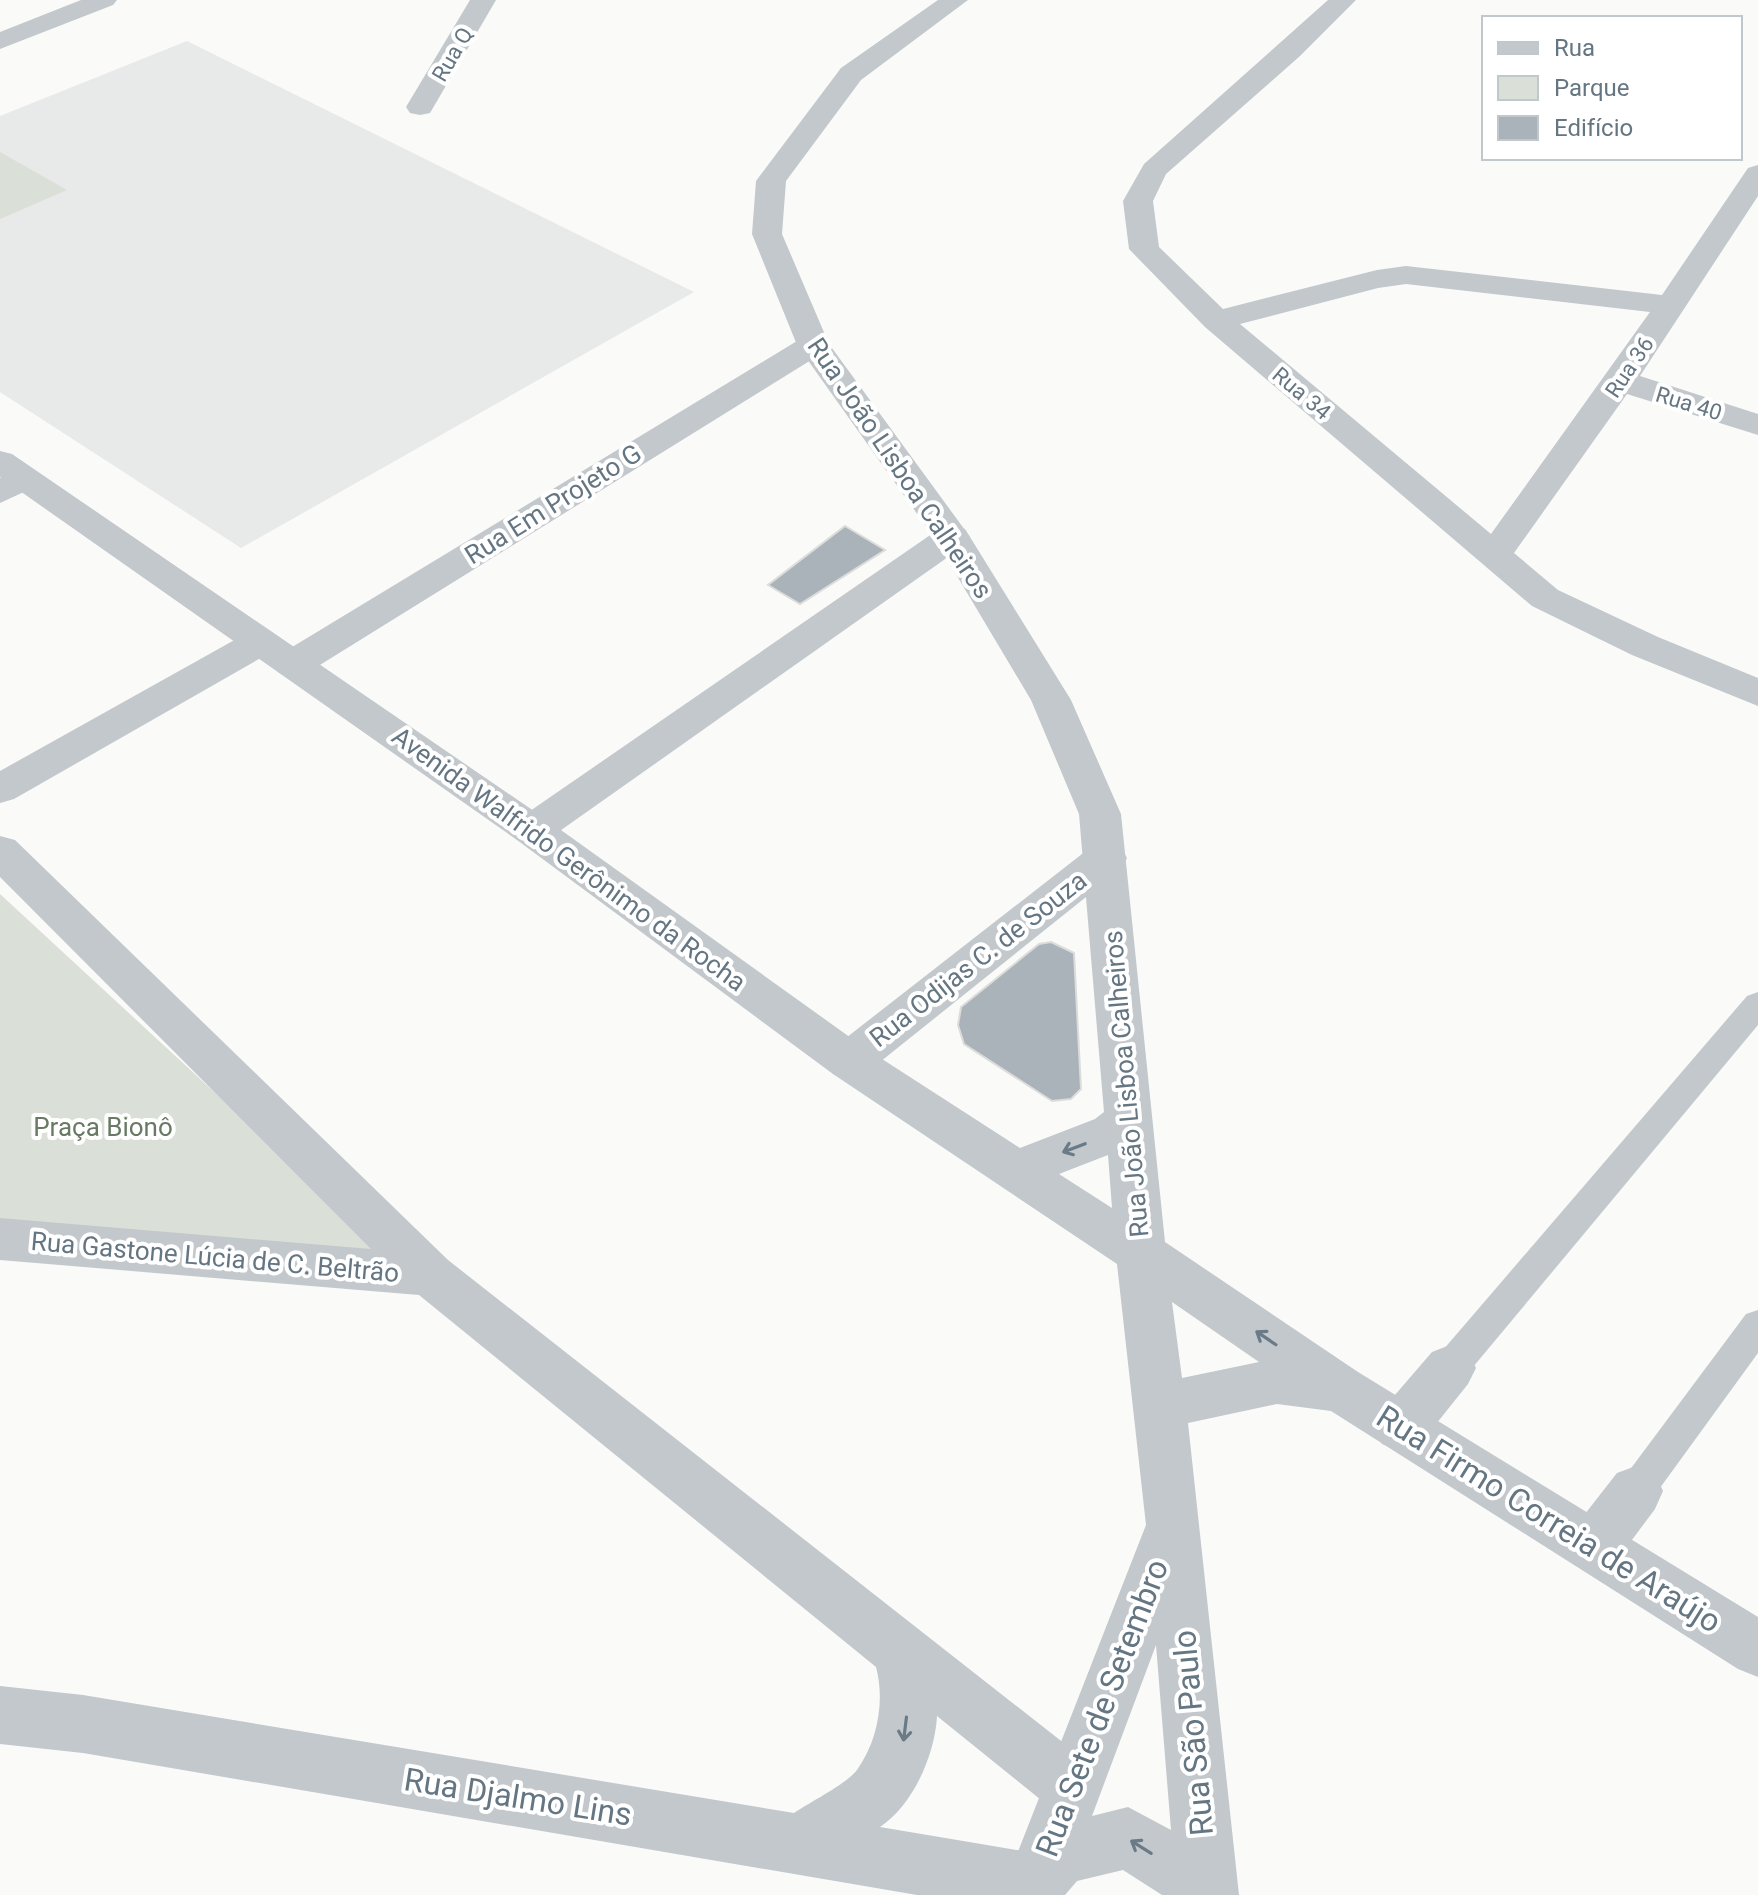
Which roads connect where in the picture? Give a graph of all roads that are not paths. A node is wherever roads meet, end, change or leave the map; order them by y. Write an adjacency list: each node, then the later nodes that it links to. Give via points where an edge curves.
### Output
1 (104, 0): 5 (street)
2 (483, 0): 6 (street, Rua Q)
3 (955, 0): 12 (street, Rua João Lisboa Calheiros, via 851,74 771,181 767,234)
4 (1343, 0): 11 (street, Rua 34, via 1154,170 1138,201 1144,249)
5 (0, 41)
6 (420, 107)
7 (1758, 174): 8 (street, Rua 36)
8 (1724, 225): 9 (street); 10 (street, Rua 36)
9 (1758, 234)
10 (1671, 305): 11 (street, via 1406,275); 13 (street, Rua 36)
11 (1216, 320): 17 (street, Rua 34)
12 (813, 345): 16 (street, Rua João Lisboa Calheiros); 18 (street, Rua Em Projeto G)
13 (1620, 381): 14 (street, Rua 40); 17 (street, Rua 36)
14 (1758, 425)
15 (8, 477): 18 (street, Avenida Walfrido Gerônimo da Rocha)
16 (952, 537): 21 (street); 23 (street, Rua João Lisboa Calheiros, via 1051,700 1100,814)
17 (1494, 556): 19 (street, Rua 34, via 1545,598)
18 (276, 653): 20 (street, Rua Em Projeto G); 21 (street, Avenida Walfrido Gerônimo da Rocha)
19 (1758, 693)
20 (0, 789)
21 (532, 830): 25 (street, Avenida Walfrido Gerônimo da Rocha)
22 (0, 851): 30 (street)
23 (1106, 858): 25 (street, Rua Odijas C. de Souza); 26 (street, Rua João Lisboa Calheiros)
24 (1758, 1004): 32 (lane)
25 (849, 1061): 27 (street, Avenida Walfrido Gerônimo da Rocha)
26 (1130, 1117): 27 (street, one-way to 27, via 1112,1133); 29 (street, Rua João Lisboa Calheiros)
27 (1014, 1171): 29 (street, Avenida Walfrido Gerônimo da Rocha)
28 (0, 1239): 30 (street, Rua Gastone Lúcia de C. Beltrão)
29 (1141, 1253): 33 (street, Rua Firmo Correia de Araújo, one-way to 29); 34 (street, Rua João Lisboa Calheiros)
30 (430, 1275): 40 (street)
31 (1758, 1325): 36 (lane)
32 (1450, 1368): 35 (street)
33 (1339, 1388): 34 (street, Rua Firmo Correia de Araújo, via 1277,1381); 35 (street, Rua Firmo Correia de Araújo)
34 (1159, 1406): 37 (street, Rua João Lisboa Calheiros)
35 (1401, 1427): 38 (street, Rua Firmo Correia de Araújo)
36 (1636, 1491): 38 (street)
37 (1173, 1522): 42 (street, Rua Sete de Setembro); 46 (street, Rua São Paulo)
38 (1594, 1546): 39 (street, Rua Firmo Correia de Araújo)
39 (1758, 1649)
40 (901, 1652): 42 (street); 43 (street, one-way to 43, via 909,1681 906,1739 877,1793)
41 (0, 1715): 43 (street, Rua Djalmo Lins, via 83,1724)
42 (1072, 1787): 44 (street, Rua Sete de Setembro)
43 (801, 1844): 44 (street, Rua Djalmo Lins)
44 (1033, 1889): 45 (street, one-way to 44, via 1193,1879 1128,1838 1059,1855)
45 (1200, 1895)
46 (1208, 1895)

